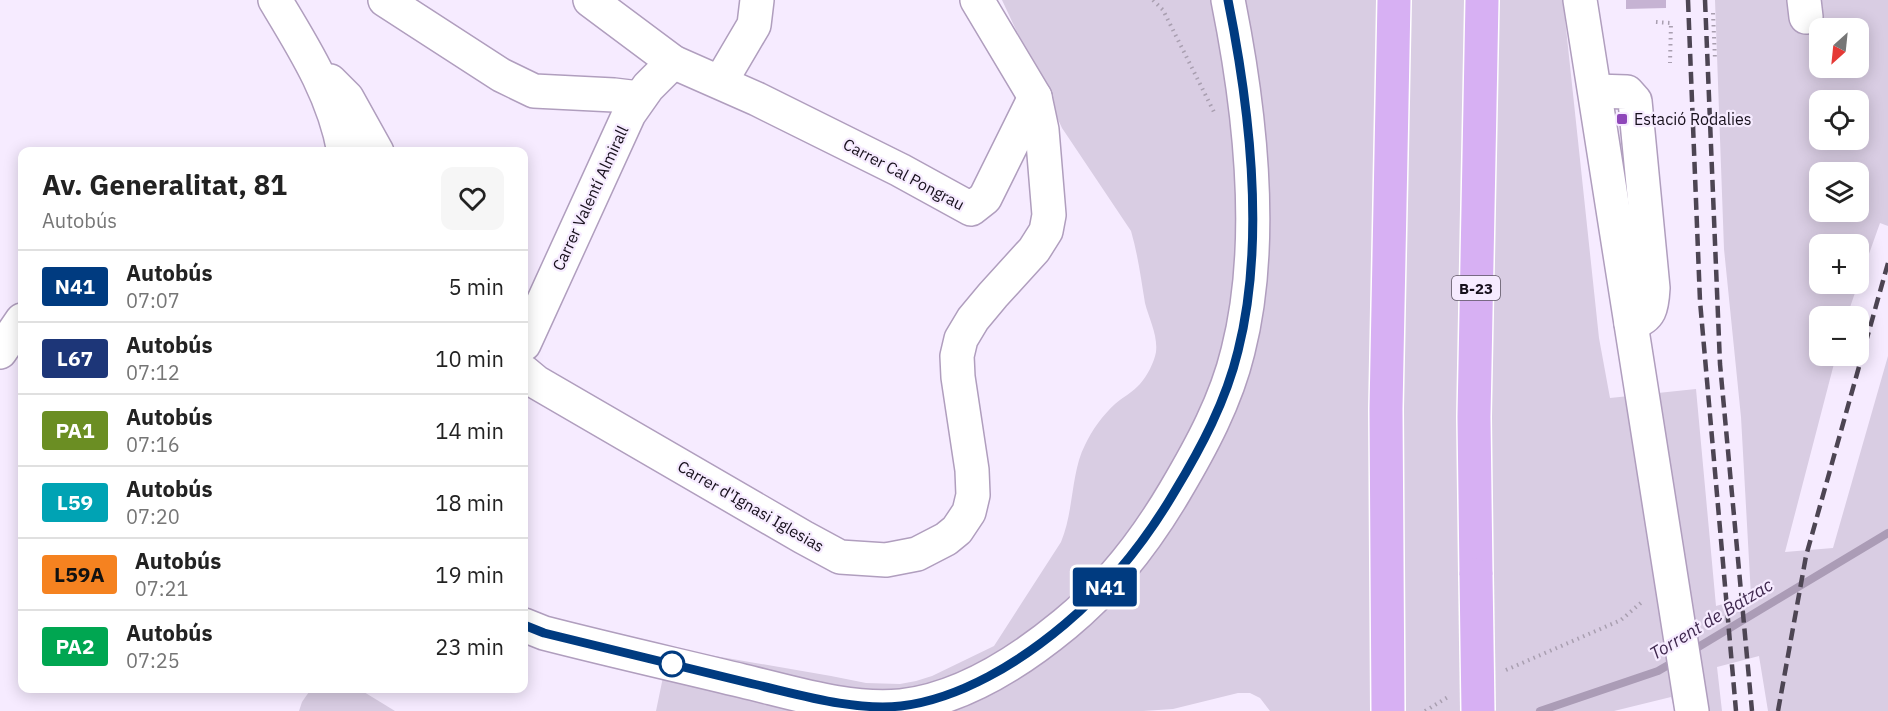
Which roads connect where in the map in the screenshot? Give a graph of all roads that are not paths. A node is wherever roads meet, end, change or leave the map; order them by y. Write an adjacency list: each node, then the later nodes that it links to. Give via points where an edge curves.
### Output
1 (275, 0): 11 (street)
2 (385, 0): 14 (street, via 501,75 534,91)
3 (590, 0): 10 (street)
4 (758, 0): 12 (street, via 754,25)
5 (977, 0): 13 (street, Carrer d'Ignasi Iglesias)
6 (1228, 0): 21 (street, via 1244,91 1252,222 1249,288 1238,351 1219,409 1192,464 1127,563 1086,607 1044,642 987,677 942,699 900,707 858,707 796,694)
7 (1394, 0): 23 (highway, via 1386,409)
8 (1482, 0): 22 (highway, B-23, bridge, via 1474,417 1476,575)
9 (1580, 0): 24 (street)
10 (673, 62): 12 (street); 14 (street, Carrer Valentí Almirall)
11 (314, 65): 15 (street, via 331,103); 16 (street, via 347,98)
12 (721, 81): 13 (street, Carrer Cal Pongrau, via 971,209 985,198)
13 (1035, 97): 20 (street, Carrer d'Ignasi Iglesias, via 1047,188 1046,231 961,339 958,377 973,495 969,512 957,531 946,539 917,554 886,560 840,557)
14 (639, 98): 18 (street, Carrer Valentí Almirall)
15 (343, 147)
16 (374, 147)
17 (18, 326): 19 (street)
18 (528, 335)
19 (0, 352)
20 (528, 375)
21 (528, 627)
22 (1465, 703)
23 (1388, 711)
24 (1692, 711)

